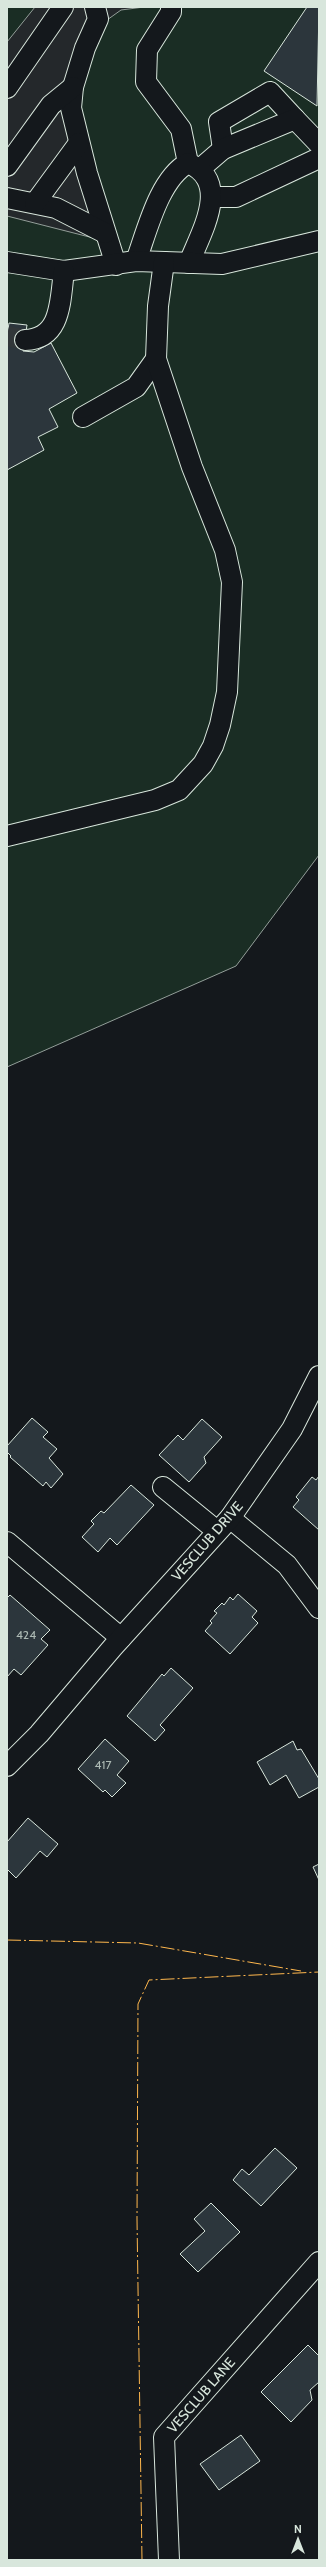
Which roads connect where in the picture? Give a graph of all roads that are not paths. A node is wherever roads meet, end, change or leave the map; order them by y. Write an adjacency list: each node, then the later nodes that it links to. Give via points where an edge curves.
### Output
1 (63, 7): 5 (street)
2 (95, 7): 4 (street, via 98,18 85,48)
3 (171, 7): 12 (street, via 171,12 147,50 146,82 181,129)
4 (73, 87): 7 (street, via 71,108); 11 (street, via 51,105)
5 (7, 88)
6 (295, 119): 8 (street); 9 (street); 9 (street, via 270,92 219,122)
7 (79, 143): 15 (street); 16 (street)
8 (319, 144)
9 (223, 149): 12 (street)
10 (319, 158): 14 (street, via 236,197)
11 (7, 166)
12 (195, 166): 14 (street, via 209,184); 18 (street, via 178,169 164,188)
13 (7, 198): 15 (street)
14 (212, 198): 21 (street)
15 (35, 203): 16 (street, via 56,208)
16 (105, 233): 22 (street)
17 (319, 241): 21 (street, via 222,264)
18 (136, 261): 20 (street); 22 (street)
19 (7, 262): 23 (street)
20 (164, 262): 21 (street); 25 (street, via 156,318)
21 (189, 263)
22 (116, 265): 23 (street)
23 (64, 271): 24 (street, via 58,313 50,330 37,340)
24 (25, 340)
25 (156, 359): 26 (street, via 136,387); 27 (street, via 231,571 231,639 227,692 215,739 203,764 179,790 155,800)
26 (83, 417)
27 (7, 836)
28 (319, 1376): 30 (street, VESCLUB DRIVE, via 292,1429)
29 (163, 1487): 30 (street)
30 (224, 1524): 32 (street, via 287,1564); 33 (street, VESCLUB DRIVE)
31 (7, 1542): 33 (street)
32 (319, 1608)
33 (121, 1638): 34 (street, VESCLUB DRIVE, via 39,1734)
34 (7, 1766)
35 (319, 2262): 36 (street, VESCLUB LANE, via 164,2437)
36 (169, 2560)

